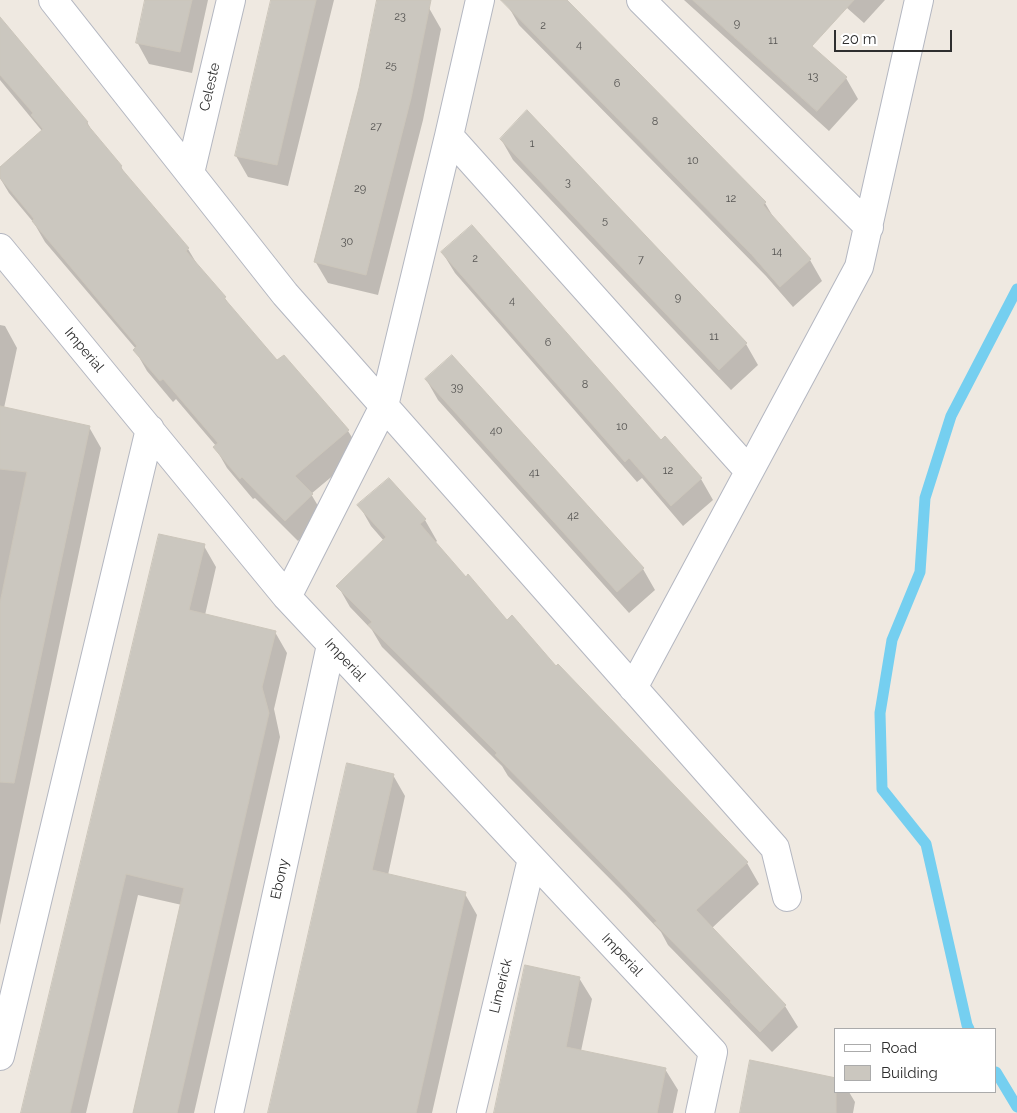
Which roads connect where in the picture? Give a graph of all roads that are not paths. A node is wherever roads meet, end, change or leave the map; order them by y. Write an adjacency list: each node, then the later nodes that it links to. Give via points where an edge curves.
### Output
1 (53, 0): 7 (street)
2 (231, 0): 7 (street, Celeste)
3 (480, 0): 6 (street)
4 (641, 0): 8 (street)
5 (919, 0): 8 (street)
6 (449, 136): 10 (street); 12 (street)
7 (190, 173): 10 (street, via 285,294)
8 (869, 227): 12 (street, via 859,267)
9 (0, 248): 11 (street, Imperial)
10 (384, 406): 13 (street); 15 (street)
11 (150, 429): 13 (street, Imperial); 18 (street)
12 (749, 471): 15 (street)
13 (287, 598): 14 (street, Imperial)
14 (332, 645): 16 (street, Imperial); 19 (street, Ebony)
15 (633, 688): 17 (street, via 775,848)
16 (532, 859): 20 (street, Limerick); 21 (street, Imperial, via 713,1052)
17 (787, 897)
18 (0, 1056)
19 (229, 1113)
20 (471, 1113)
21 (700, 1113)

